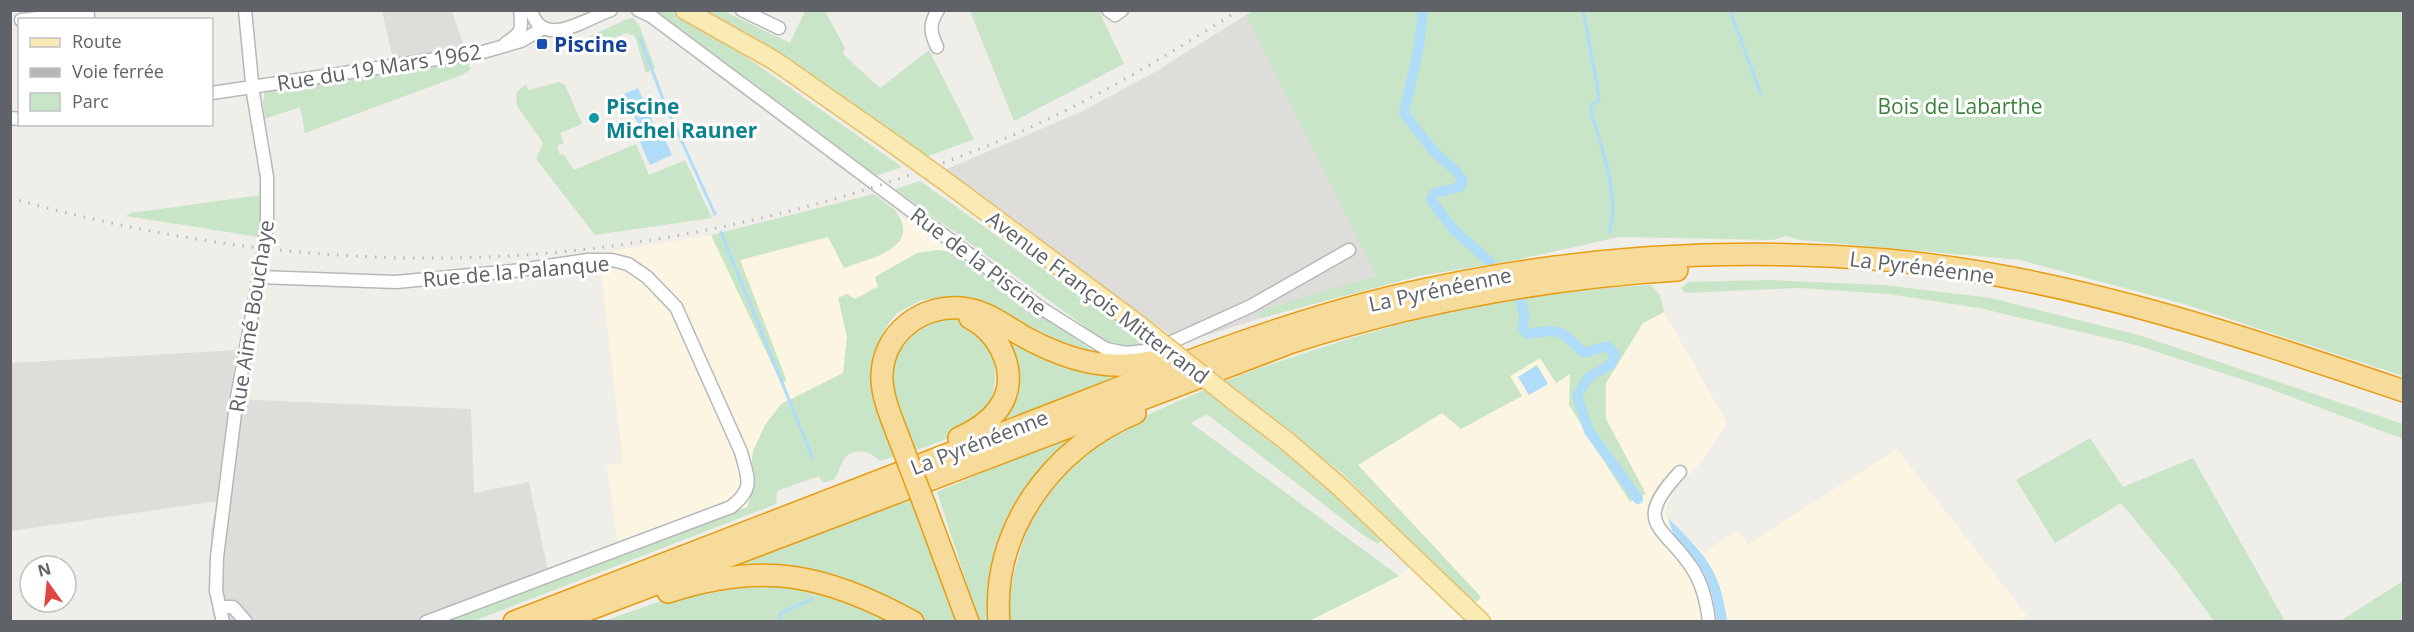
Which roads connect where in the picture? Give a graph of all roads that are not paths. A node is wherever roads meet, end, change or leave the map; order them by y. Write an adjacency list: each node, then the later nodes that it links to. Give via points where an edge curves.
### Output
1 (245, 10): 17 (street, Rue Aimé Bouchaye)
2 (521, 10): 13 (street, via 529,22); 16 (street, via 522,28 517,35)
3 (531, 10): 13 (street)
4 (611, 10): 13 (street, via 560,30)
5 (638, 10): 19 (street, Rue de la Piscine, via 1041,308 1106,349 1126,353 1154,350 1251,306)
6 (685, 10): 37 (main road, Avenue François Mitterrand, bridge, via 775,61 1139,325 1339,486)
7 (742, 10): 14 (street)
8 (938, 10): 15 (street, via 930,25)
9 (1108, 10): 10 (street, via 1115,15)
10 (1122, 10)
11 (90, 15): 12 (street)
12 (41, 18)
13 (539, 26): 16 (street, Rue du 19 Mars 1962, via 521,41)
14 (779, 28)
15 (937, 47)
16 (483, 52): 17 (street, Rue du 19 Mars 1962)
17 (252, 86): 18 (street, Rue du 19 Mars 1962); 20 (street, Rue Aimé Bouchaye, via 268,190)
18 (213, 93)
19 (1349, 250)
20 (259, 277): 28 (street, Rue Aimé Bouchaye, via 237,397 218,546 216,591); 32 (street, Rue de la Palanque, via 396,282 612,260 628,264 647,277 676,307 741,452 747,475 744,496 731,507)
21 (941, 309): 22 (highway, via 981,312 1045,348 1079,361 1115,367 1162,360 1215,342); 27 (highway, via 977,321 1004,350 1007,384 1001,406 971,433 896,465); 35 (highway, bridge, via 917,317 896,335 885,356 882,383 888,409)
22 (1244, 342): 24 (highway, La Pyrénéenne, via 1396,296 1550,267 1708,254 1796,255 1889,260 1966,270 2103,297 2257,341); 27 (highway, La Pyrénéenne)
23 (1223, 366): 25 (highway, La Pyrénéenne, via 1379,316 1497,291 1633,273 1707,268 1796,269 1899,276 2054,301 2184,334); 29 (highway, La Pyrénéenne); 36 (highway, via 1194,389 1101,430 1052,471 1029,501 1010,541 999,593)
24 (2403, 391)
25 (2403, 406)
26 (1680, 472): 38 (street, via 1664,490 1655,513 1656,524 1693,569 1707,604)
27 (882, 479): 33 (highway, La Pyrénéenne)
28 (220, 607): 30 (street, Rue Aimé Bouchaye); 31 (street, via 233,607)
29 (564, 618): 34 (highway, via 589,617 684,587 755,574 830,585 874,600)
30 (223, 621)
31 (246, 621)
32 (426, 621)
33 (514, 621)
34 (913, 621)
35 (968, 621)
36 (999, 621)
37 (1481, 621)
38 (1709, 621)

